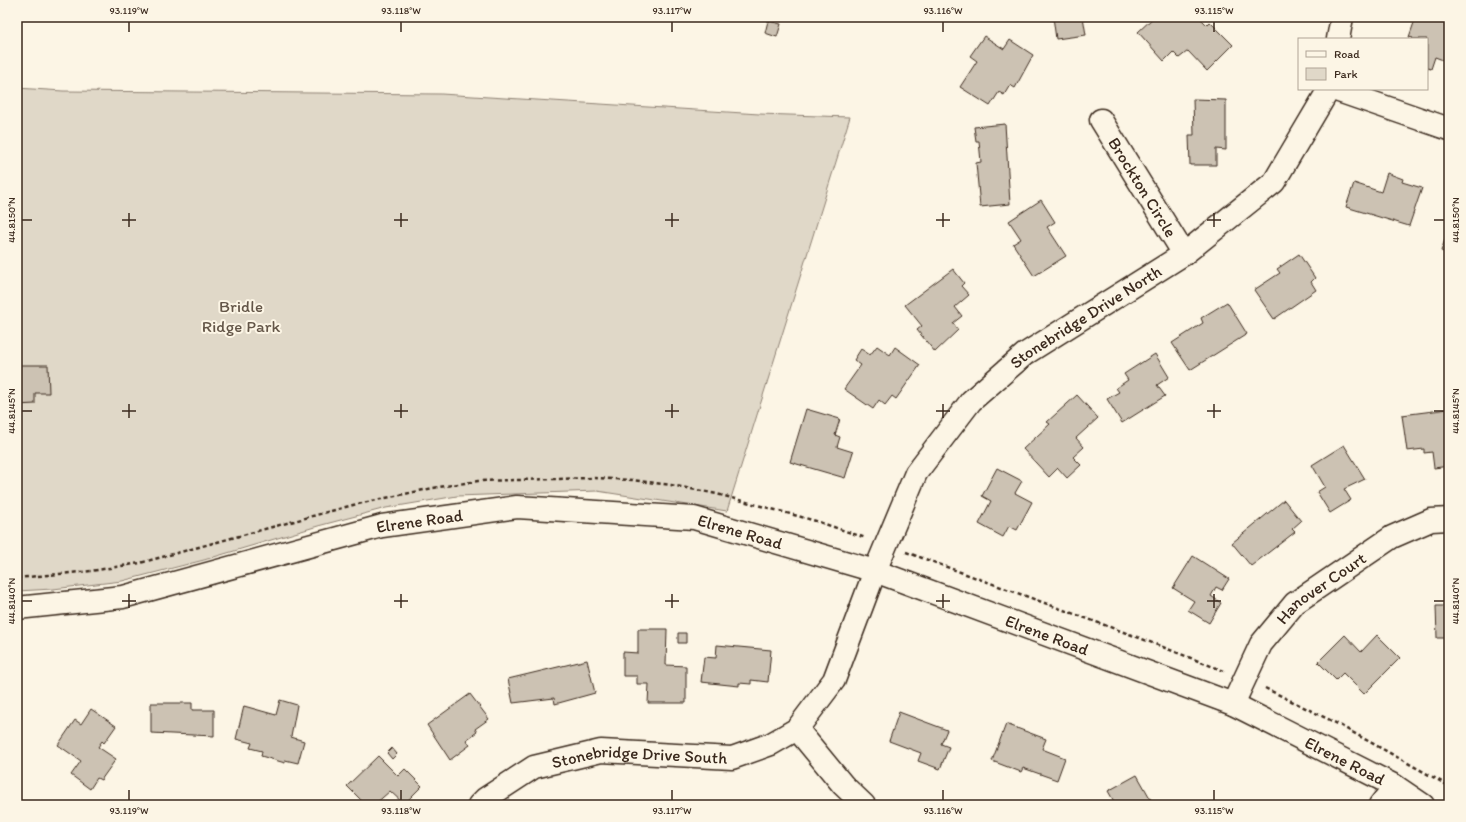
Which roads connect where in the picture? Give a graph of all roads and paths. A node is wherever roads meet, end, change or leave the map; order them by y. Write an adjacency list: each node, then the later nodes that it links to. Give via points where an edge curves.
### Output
1 (1342, 17): 2 (street)
2 (1338, 38)
3 (1328, 90): 7 (street, Stonebridge Drive North, via 1274,182)
4 (1336, 90): 6 (street)
5 (1101, 120): 7 (street, Brockton Circle)
6 (1449, 129)
7 (1184, 254): 9 (street, Stonebridge Drive North, via 1024,354 971,401 916,473)
8 (1449, 518): 13 (street, Hanover Court, via 1431,520 1392,537 1295,603 1261,644)
9 (886, 545): 10 (street, Stonebridge Drive North); 11 (path, via 816,521 717,494 671,485 594,478 492,480 432,488 353,505 140,563 91,571); 13 (path)
10 (875, 571): 12 (street, Elrene Road, via 694,518 517,507 382,526 123,597); 14 (street, Elrene Road); 15 (street, Stonebridge Drive South, via 834,680)
11 (17, 578)
12 (17, 608)
13 (1245, 679): 14 (street, Hanover Court); 17 (path, via 1334,722)
14 (1234, 704): 16 (street, Elrene Road)
15 (797, 729): 18 (street, Stonebridge Drive South, via 771,744 732,758 601,751 534,766); 19 (street, via 843,785)
16 (1395, 786): 20 (street); 21 (street, Elrene Road)
17 (1449, 786)
18 (479, 805)
19 (864, 805)
20 (1380, 805)
21 (1423, 805)

